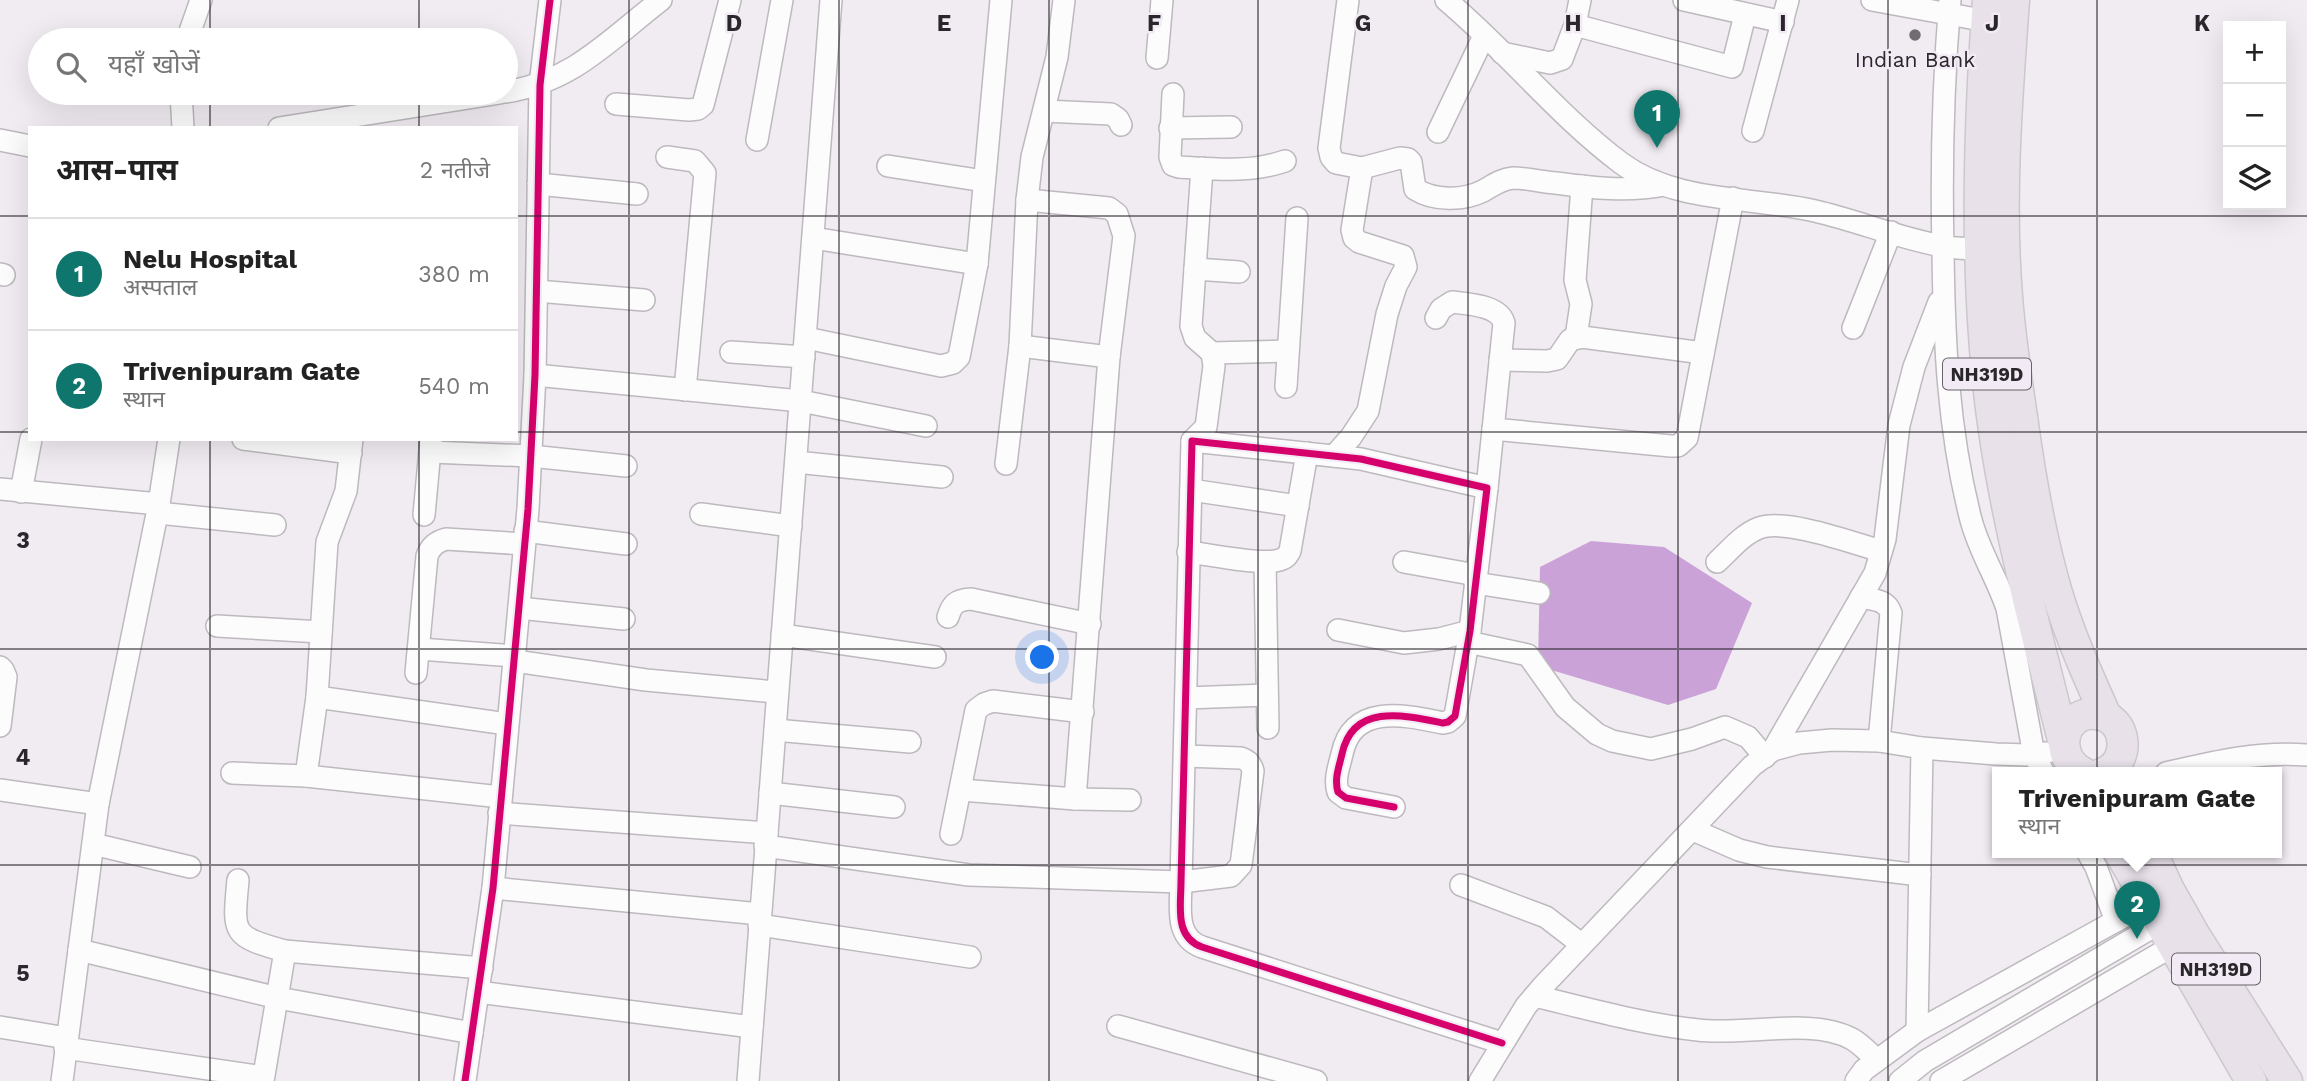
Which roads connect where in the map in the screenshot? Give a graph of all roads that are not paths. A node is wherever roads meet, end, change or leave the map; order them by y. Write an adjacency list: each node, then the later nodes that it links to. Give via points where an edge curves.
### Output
1 (201, 0): 22 (street)
2 (550, 0): 28 (street)
3 (661, 0): 28 (street, via 580,65)
4 (730, 0): 31 (street, via 703,105 689,110)
5 (782, 0): 42 (street)
6 (831, 0): 59 (street)
7 (1001, 0): 50 (street)
8 (1064, 0): 34 (street)
9 (1162, 0): 25 (street)
10 (1348, 0): 49 (street, via 1329,148 1336,163)
11 (1446, 0): 23 (street)
12 (1580, 0): 21 (street)
13 (1684, 0): 19 (street)
14 (1788, 0): 20 (street)
15 (1872, 0): 17 (street)
16 (2014, 0): 137 (highway, NH319D, via 2004,154 2013,351 2028,466 2057,592)
17 (1950, 6): 18 (street); 60 (street, via 1942,119)
18 (1988, 10): 61 (highway, NH319D)
19 (1745, 15): 20 (street); 26 (street)
20 (1783, 22): 27 (street)
21 (1575, 25): 24 (street, via 1563,57 1556,61); 26 (street)
22 (191, 28)
23 (1484, 36): 24 (street); 41 (street)
24 (1501, 53): 52 (street, via 1622,163)
25 (1157, 58)
26 (1732, 67): 27 (street)
27 (1768, 78): 40 (street)
28 (540, 85): 29 (street); 51 (street)
29 (518, 90)
30 (1173, 94): 39 (street)
31 (616, 104)
32 (182, 105): 36 (street)
33 (423, 105): 37 (street)
34 (1044, 111): 35 (street, via 1111,114); 56 (street)
35 (1121, 125)
36 (183, 126)
37 (289, 126)
38 (1231, 127): 39 (street)
39 (1170, 128): 48 (street, via 1173,165)
40 (1754, 131)
41 (1438, 132)
42 (757, 140)
43 (0, 141): 44 (street)
44 (28, 146)
45 (667, 157): 82 (street, via 695,161 705,173)
46 (1285, 161): 48 (street, via 1253,169)
47 (888, 166): 50 (street)
48 (1202, 168): 63 (street)
49 (1362, 168): 53 (street, via 1408,159 1415,189 1454,198 1513,178); 94 (street, via 1354,238 1403,256 1406,267 1387,314 1368,411)
50 (984, 181): 62 (street)
51 (538, 184): 54 (street); 66 (street)
52 (1665, 185): 53 (street, via 1639,189); 55 (street, via 1686,193)
53 (1582, 186): 70 (street, via 1575,280 1581,304)
54 (637, 194)
55 (1733, 198): 58 (street, via 1816,211); 77 (street)
56 (1027, 200): 72 (street); 78 (street, via 1109,208 1118,214 1124,236)
57 (1297, 218): 74 (street)
58 (1891, 232): 60 (street); 69 (street)
59 (814, 238): 62 (street); 73 (street)
60 (1943, 246): 61 (street); 65 (street)
61 (1979, 249): 148 (highway, NH319D, via 1988,383 1999,459 2037,632)
62 (977, 264): 73 (street, via 960,357 953,363 941,366)
63 (1195, 269): 64 (street); 76 (street, via 1191,326 1195,338)
64 (1239, 272)
65 (1943, 290): 110 (street, via 1914,367 1899,425); 148 (street, via 1948,383 1964,489 1978,545)
66 (537, 291): 67 (street); 71 (street)
67 (644, 300)
68 (1436, 318): 79 (street, via 1452,302 1499,313 1504,323)
69 (1853, 328)
70 (1576, 337): 77 (street); 79 (street, via 1557,359)
71 (526, 342): 80 (street)
72 (1020, 345): 78 (street); 96 (street)
73 (805, 347): 75 (street); 83 (street)
74 (1288, 351): 76 (street); 81 (street)
75 (731, 352)
76 (1212, 353): 89 (street, via 1206,427)
77 (1703, 353): 85 (street, via 1687,438 1678,446)
78 (1109, 357): 121 (street)
79 (1500, 360): 85 (street)
80 (535, 375): 82 (street); 93 (street)
81 (1286, 387)
82 (685, 390): 83 (street)
83 (801, 401): 84 (street); 95 (street)
84 (926, 426)
85 (1493, 429): 99 (street)
86 (30, 441): 101 (street)
87 (169, 441): 103 (street)
88 (274, 441): 91 (street)
89 (1192, 441): 92 (street); 100 (street)
90 (430, 445): 93 (street); 105 (street)
91 (352, 446): 124 (street, via 346,491 327,542)
92 (1307, 453): 94 (street); 102 (street)
93 (531, 456): 97 (street); 108 (street)
94 (1334, 456): 99 (street)
95 (796, 462): 98 (street); 107 (street)
96 (1006, 464)
97 (625, 466)
98 (942, 477)
99 (1487, 488): 115 (street)
100 (1191, 489): 102 (street); 111 (street)
101 (10, 490): 103 (street)
102 (1298, 506): 112 (street, via 1287,556)
103 (158, 509): 106 (street); 157 (street)
104 (701, 514): 107 (street)
105 (424, 516)
106 (275, 525)
107 (791, 526): 125 (street)
108 (524, 538): 109 (street); 118 (street); 127 (street, via 446,539 430,548)
109 (625, 544)
110 (1881, 551): 114 (street, via 1770,525 1751,532); 117 (street)
111 (1188, 552): 112 (street); 135 (street)
112 (1265, 562): 133 (street)
113 (1405, 562): 115 (street)
114 (1717, 562)
115 (1476, 579): 116 (street); 126 (street)
116 (1539, 593)
117 (1861, 597): 142 (street, via 1883,601 1891,613); 145 (street)
118 (519, 608): 120 (street); 129 (street)
119 (948, 617): 121 (street, via 956,602 971,599)
120 (624, 619)
121 (1090, 624): 136 (street)
122 (217, 626): 124 (street)
123 (1338, 630): 126 (street, via 1404,643)
124 (321, 632): 134 (street)
125 (782, 635): 128 (street); 132 (street)
126 (1469, 637): 145 (street, via 1528,655 1565,707 1612,741 1651,749 1725,727 1748,737); 160 (street, via 1452,720 1381,717 1356,725 1345,741 1336,779 1338,792 1346,798)
127 (419, 649): 129 (street); 131 (street)
128 (935, 657)
129 (515, 659): 132 (street, via 646,680); 138 (street)
130 (0, 667): 139 (street, via 6,677)
131 (416, 673)
132 (776, 692): 141 (street)
133 (1268, 695): 135 (street); 140 (street)
134 (317, 697): 138 (street); 151 (street)
135 (1186, 698): 147 (street)
136 (1083, 712): 153 (street, via 993,701 984,704 976,710); 155 (street)
137 (2106, 716): 148 (highway, via 2084,715 2067,729); 148 (highway, via 2115,723 2124,743)
138 (507, 724): 158 (street)
139 (0, 726)
140 (1268, 728)
141 (775, 730): 143 (street); 154 (street)
142 (1879, 741): 144 (street); 145 (street, via 1799,743)
143 (910, 743)
144 (1922, 748): 148 (street); 169 (street)
145 (1769, 754): 161 (street, via 1752,766)
146 (2307, 755): 149 (street, via 2278,753)
147 (1185, 756): 171 (street); 171 (street, via 1241,758 1248,760 1253,771 1237,871 1231,876)
148 (2079, 763)
149 (2195, 767)
150 (232, 773): 151 (street)
151 (306, 776): 158 (street)
152 (0, 790): 157 (street)
153 (961, 790): 155 (street); 162 (street)
154 (770, 793): 159 (street); 163 (street)
155 (1075, 799): 156 (street)
156 (1130, 800)
157 (98, 804): 164 (street)
158 (500, 805): 163 (street); 173 (street)
159 (894, 807)
160 (1394, 807)
161 (1693, 830): 169 (street, via 1767,857); 178 (street)
162 (951, 834)
163 (766, 840): 171 (street, via 969,875); 175 (street)
164 (93, 844): 168 (street); 179 (street)
165 (2091, 858): 176 (street)
166 (2124, 858): 174 (highway, NH319D)
167 (2153, 858): 174 (highway, NH319D)
168 (190, 867)
169 (1920, 875): 191 (street)
170 (238, 880): 180 (street, via 237,929 251,942)
171 (1181, 882): 194 (street, via 1181,921 1184,935 1192,943)
172 (1461, 885): 178 (street, via 1546,917)
173 (494, 888): 175 (street); 183 (street)
174 (2171, 918): 176 (street); 181 (street); 184 (street); 206 (highway, NH319D); 207 (highway, NH319D)
175 (760, 919): 182 (street); 190 (street)
176 (2116, 921): 177 (street)
177 (2092, 935): 181 (street); 191 (street)
178 (1581, 944): 186 (street)
179 (79, 950): 187 (street); 193 (street)
180 (285, 951): 183 (street); 187 (street)
181 (2104, 956): 184 (street); 204 (street, via 1925,1061)
182 (970, 957)
183 (482, 968): 185 (street)
184 (2117, 978): 205 (street)
185 (478, 992): 190 (street); 192 (street)
186 (1535, 996): 194 (street); 195 (street, via 1637,1021 1703,1031 1835,1032 1854,1040)
187 (278, 998): 192 (street); 197 (street)
188 (1118, 1026): 196 (street)
189 (0, 1027): 193 (street)
190 (752, 1027): 200 (street)
191 (1917, 1031): 195 (street)
192 (472, 1033): 199 (street)
193 (66, 1043): 197 (street); 198 (street)
194 (1502, 1043): 202 (street)
195 (1877, 1060): 203 (street)
196 (1285, 1076): 201 (street)
197 (263, 1079)
198 (62, 1081)
199 (465, 1081)
200 (748, 1081)
201 (1316, 1081)
202 (1480, 1081)
203 (1856, 1081)
204 (1900, 1081)
205 (1941, 1081)
206 (2251, 1081)
207 (2287, 1081)

